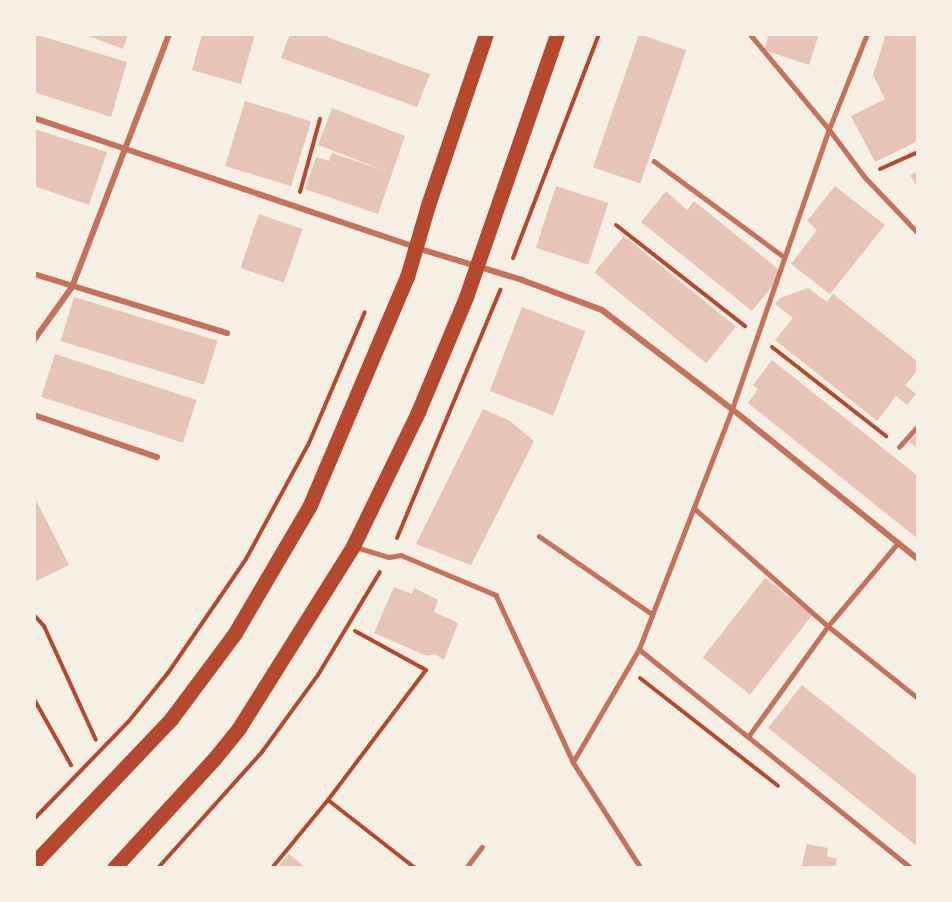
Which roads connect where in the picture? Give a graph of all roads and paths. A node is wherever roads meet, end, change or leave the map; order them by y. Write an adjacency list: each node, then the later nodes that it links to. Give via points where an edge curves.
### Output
1 (169, 34): 9 (street)
2 (486, 34): 16 (main road)
3 (557, 34): 18 (main road)
4 (750, 34): 8 (lane)
5 (867, 34): 8 (lane)
6 (34, 117): 9 (street)
7 (320, 119): 13 (path)
8 (829, 129): 12 (lane); 17 (lane)
9 (127, 149): 13 (street); 20 (street)
10 (918, 152): 12 (path)
11 (654, 161): 17 (lane)
12 (864, 177): 15 (lane)
13 (296, 207): 16 (street)
14 (616, 225): 23 (path)
15 (918, 233)
16 (417, 248): 18 (street); 51 (main road, via 309,505 235,633 171,719)
17 (783, 256): 23 (lane)
18 (477, 266): 25 (street, via 602,310); 33 (main road, via 418,412)
19 (34, 274): 20 (street)
20 (72, 287): 22 (street); 24 (street)
21 (369, 302): 49 (path, via 309,443 246,559 168,673 129,721)
22 (227, 333)
23 (759, 336): 25 (lane); 28 (path)
24 (34, 340)
25 (732, 409): 30 (lane); 32 (street)
26 (34, 415): 29 (street)
27 (918, 426): 28 (lane)
28 (899, 447)
29 (157, 457)
30 (694, 508): 35 (lane); 37 (lane)
31 (539, 536): 35 (lane)
32 (898, 543): 34 (street); 37 (lane)
33 (353, 546): 45 (lane, via 389,557 401,555 496,595); 52 (main road, via 240,728)
34 (918, 559)
35 (652, 614): 39 (lane)
36 (34, 615): 44 (path, via 44,626)
37 (828, 627): 41 (lane); 43 (lane)
38 (356, 631): 48 (path, via 426,670)
39 (639, 649): 40 (lane); 43 (lane)
40 (628, 668): 45 (lane); 47 (path)
41 (918, 698)
42 (34, 699): 46 (path)
43 (748, 737): 57 (lane)
44 (96, 740)
45 (573, 762): 56 (lane)
46 (71, 765)
47 (780, 788)
48 (328, 800): 53 (path); 54 (path)
49 (34, 819)
50 (482, 847): 55 (lane)
51 (34, 862)
52 (120, 865)
53 (272, 867)
54 (415, 867)
55 (465, 867)
56 (641, 867)
57 (911, 867)

